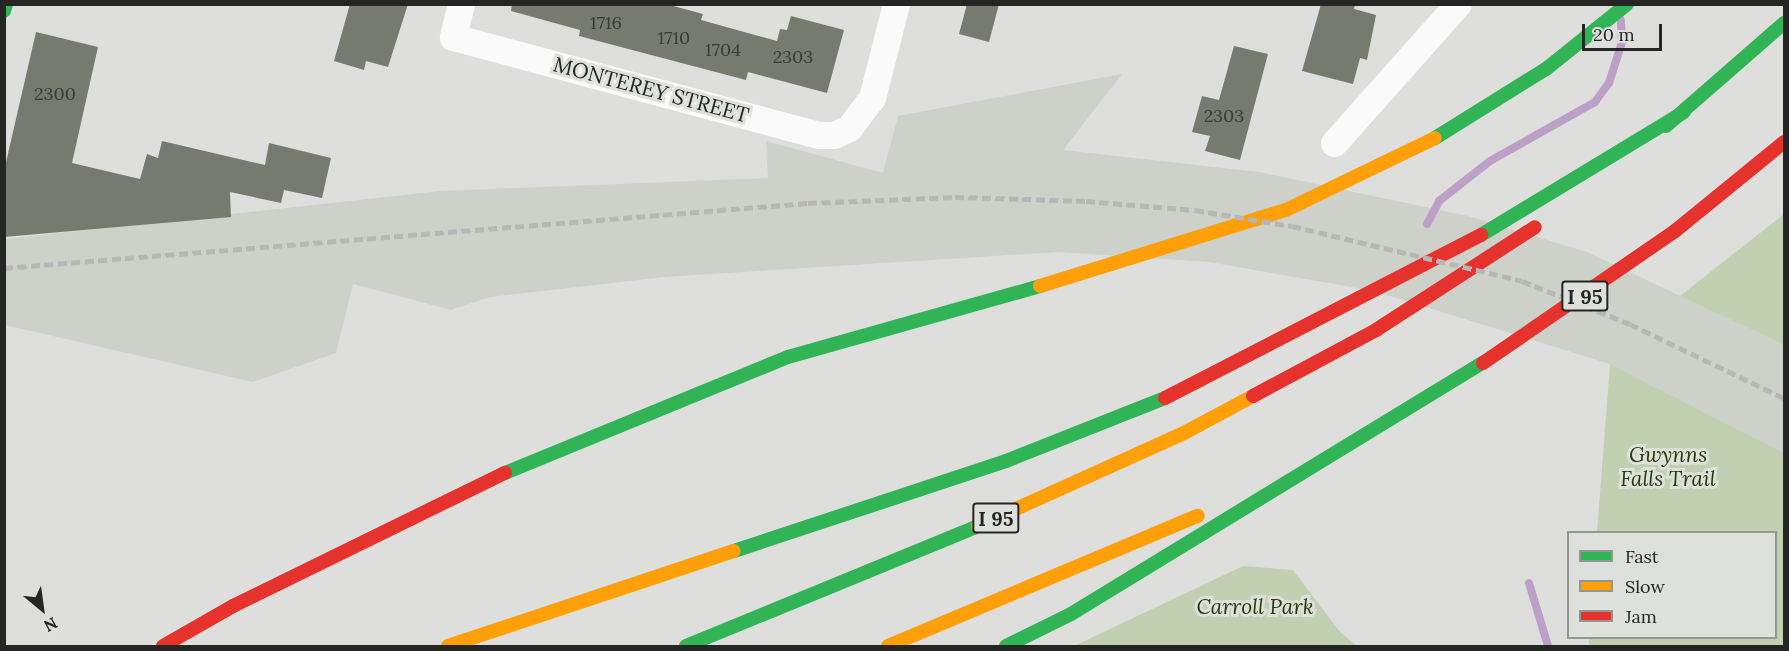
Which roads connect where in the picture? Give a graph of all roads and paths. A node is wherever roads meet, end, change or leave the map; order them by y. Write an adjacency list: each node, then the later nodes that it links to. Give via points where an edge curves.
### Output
1 (6, 4): 6 (main road)
2 (461, 4): 3 (street, MONTEREY STREET, via 453,37 819,135 834,135 849,128 872,99)
3 (896, 4)
4 (1458, 4): 10 (street)
5 (1627, 4): 14 (main road, via 1546,69 1463,123 1375,170 1286,210 1152,254 788,357 503,474 344,550)
6 (4, 11)
7 (1785, 23): 8 (main road)
8 (1684, 112): 11 (main road); 15 (main road, via 1488,232 1268,349 1160,401 1006,461)
9 (1785, 142): 13 (main road, I 95, via 1743,179 1606,281 1495,356)
10 (1334, 143)
11 (1581, 193)
12 (1544, 220): 16 (main road, I 95, via 1450,285 1299,373 1184,433 1026,506)
13 (1372, 431): 17 (main road, I 95, via 1209,512); 18 (main road, via 1071,614)
14 (163, 646)
15 (448, 646)
16 (686, 646)
17 (888, 646)
18 (1006, 646)

